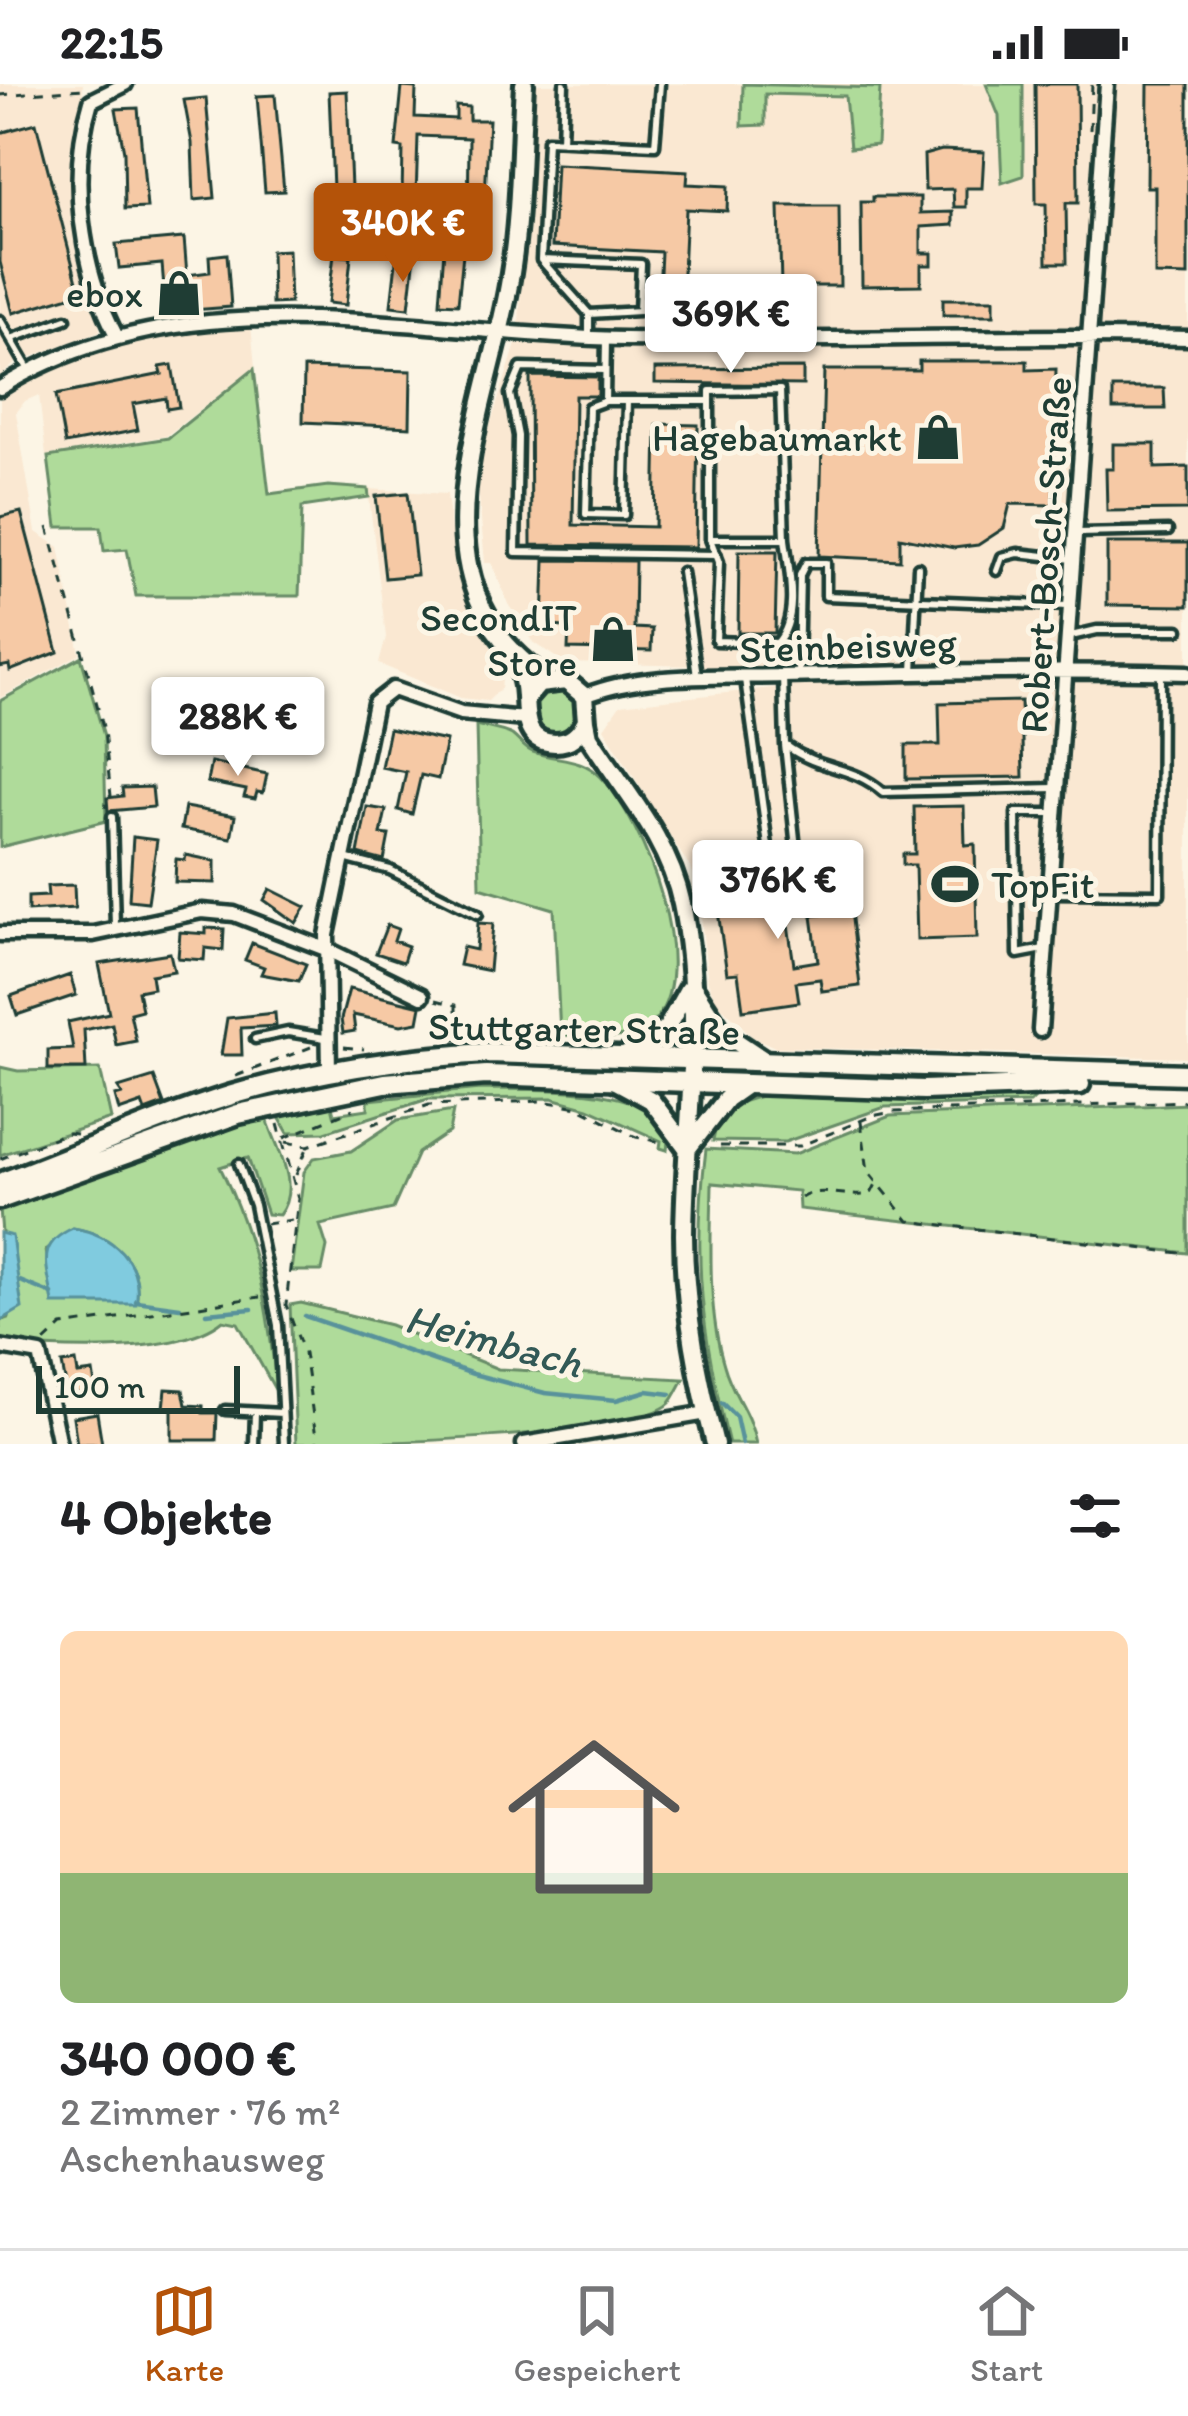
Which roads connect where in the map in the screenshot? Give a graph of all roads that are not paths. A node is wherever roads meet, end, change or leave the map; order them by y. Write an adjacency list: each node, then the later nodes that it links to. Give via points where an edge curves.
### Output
1 (524, 84): 11 (street, via 516,247)
2 (564, 84): 6 (lane)
3 (660, 84): 6 (lane, via 655,145)
4 (1107, 84): 12 (street, Robert-Bosch-Straße)
5 (121, 85): 14 (street, via 91,101 80,211 102,309)
6 (562, 141): 7 (lane, via 547,140)
7 (541, 260): 8 (lane); 8 (lane, via 641,264 639,311)
8 (589, 314): 13 (lane)
9 (0, 320): 17 (lane)
10 (66, 320): 17 (lane)
11 (501, 332): 13 (street); 14 (street, via 306,319); 37 (street, via 462,508 474,587)
12 (1090, 336): 15 (street); 16 (street); 25 (street, Robert-Bosch-Straße)
13 (589, 337): 15 (street)
14 (117, 338): 18 (street)
15 (606, 338): 19 (lane)
16 (1188, 338)
17 (11, 339): 18 (lane)
18 (29, 370): 20 (street)
19 (605, 370): 21 (lane); 28 (lane, via 521,368 510,394 518,436 517,552)
20 (0, 388)
21 (605, 401): 22 (lane); 22 (lane, via 590,407 586,514 623,515)
22 (627, 401): 23 (lane)
23 (710, 401): 26 (lane); 27 (lane, via 710,391 780,390)
24 (1168, 531): 25 (lane)
25 (1078, 532): 29 (street, Robert-Bosch-Straße)
26 (710, 539): 27 (lane); 28 (lane)
27 (784, 539): 28 (lane, via 791,586 787,632 777,643 716,641)
28 (717, 555)
29 (1076, 560): 31 (lane, via 1018,553 1002,556); 34 (street, Robert-Bosch-Straße)
30 (918, 567): 33 (lane)
31 (997, 571)
32 (682, 572): 45 (lane)
33 (918, 596): 34 (lane); 38 (lane); 42 (lane, via 826,596 826,563 806,563)
34 (1071, 606): 36 (street, Robert-Bosch-Straße)
35 (1179, 630): 36 (lane)
36 (1068, 636): 39 (street, Robert-Bosch-Straße)
37 (510, 647): 44 (street); 47 (street)
38 (913, 671): 39 (street, Steinbeisweg); 42 (street, Steinbeisweg)
39 (1066, 672): 40 (street, Steinbeisweg); 53 (street, Robert-Bosch-Straße)
40 (1161, 672): 41 (street, Steinbeisweg); 59 (lane, via 1160,894)
41 (1188, 673)
42 (790, 676): 43 (street, Steinbeisweg); 51 (lane)
43 (744, 677): 45 (street, Steinbeisweg); 56 (lane)
44 (548, 680): 46 (street); 47 (street)
45 (698, 680): 46 (street, Steinbeisweg, via 615,684)
46 (584, 696): 49 (street)
47 (526, 699): 48 (street)
48 (525, 719): 50 (street, via 540,739); 57 (street, via 461,713 393,688 380,694)
49 (586, 721): 50 (street); 52 (street)
50 (556, 743): 52 (street)
51 (785, 745): 53 (lane, via 812,764 862,773 884,792); 58 (lane)
52 (608, 766): 65 (street, via 646,816 673,873)
53 (1058, 788): 54 (street, Robert-Bosch-Straße)
54 (1055, 813): 59 (street, Robert-Bosch-Straße); 63 (lane, via 1016,813 1018,953)
55 (112, 817): 61 (lane)
56 (770, 854)
57 (340, 857): 60 (lane, via 390,870); 64 (street)
58 (798, 867)
59 (1051, 893): 63 (street, Robert-Bosch-Straße)
60 (478, 914)
61 (116, 929): 62 (street); 64 (street, via 202,911 234,914)
62 (0, 934)
63 (1047, 946): 67 (street, Robert-Bosch-Straße)
64 (328, 950): 66 (street); 69 (street)
65 (691, 983): 70 (street, via 666,1029); 71 (street); 72 (street, via 722,1032)
66 (422, 996)
67 (1040, 1030)
68 (255, 1040): 69 (lane, via 288,1032)
69 (322, 1041): 73 (street)
70 (623, 1057): 71 (main road, Stuttgarter Straße); 73 (main road, Stuttgarter Straße, via 486,1053)
71 (692, 1060): 72 (main road, Stuttgarter Straße); 77 (street)
72 (770, 1064): 74 (main road, Stuttgarter Straße)
73 (329, 1072): 80 (main road, Stuttgarter Straße, via 214,1102)
74 (1188, 1077): 76 (main road, Stuttgarter Straße, via 923,1090)
75 (615, 1081): 77 (main road, Stuttgarter Straße); 78 (street, via 651,1100); 81 (main road, Stuttgarter Straße, via 486,1076 331,1091 151,1142)
76 (746, 1085): 77 (main road, Stuttgarter Straße); 78 (street)
77 (691, 1090): 78 (street)
78 (688, 1143): 86 (street, via 685,1269)
79 (239, 1164): 85 (lane, via 273,1292)
80 (0, 1184)
81 (0, 1198)
82 (0, 1347): 88 (street, via 40,1354)
83 (225, 1410): 84 (lane)
84 (255, 1412): 85 (lane); 89 (lane)
85 (282, 1413): 87 (lane)
86 (707, 1413): 90 (street); 91 (street)
87 (283, 1441)
88 (58, 1444)
89 (254, 1444)
90 (524, 1444)
91 (715, 1444)

